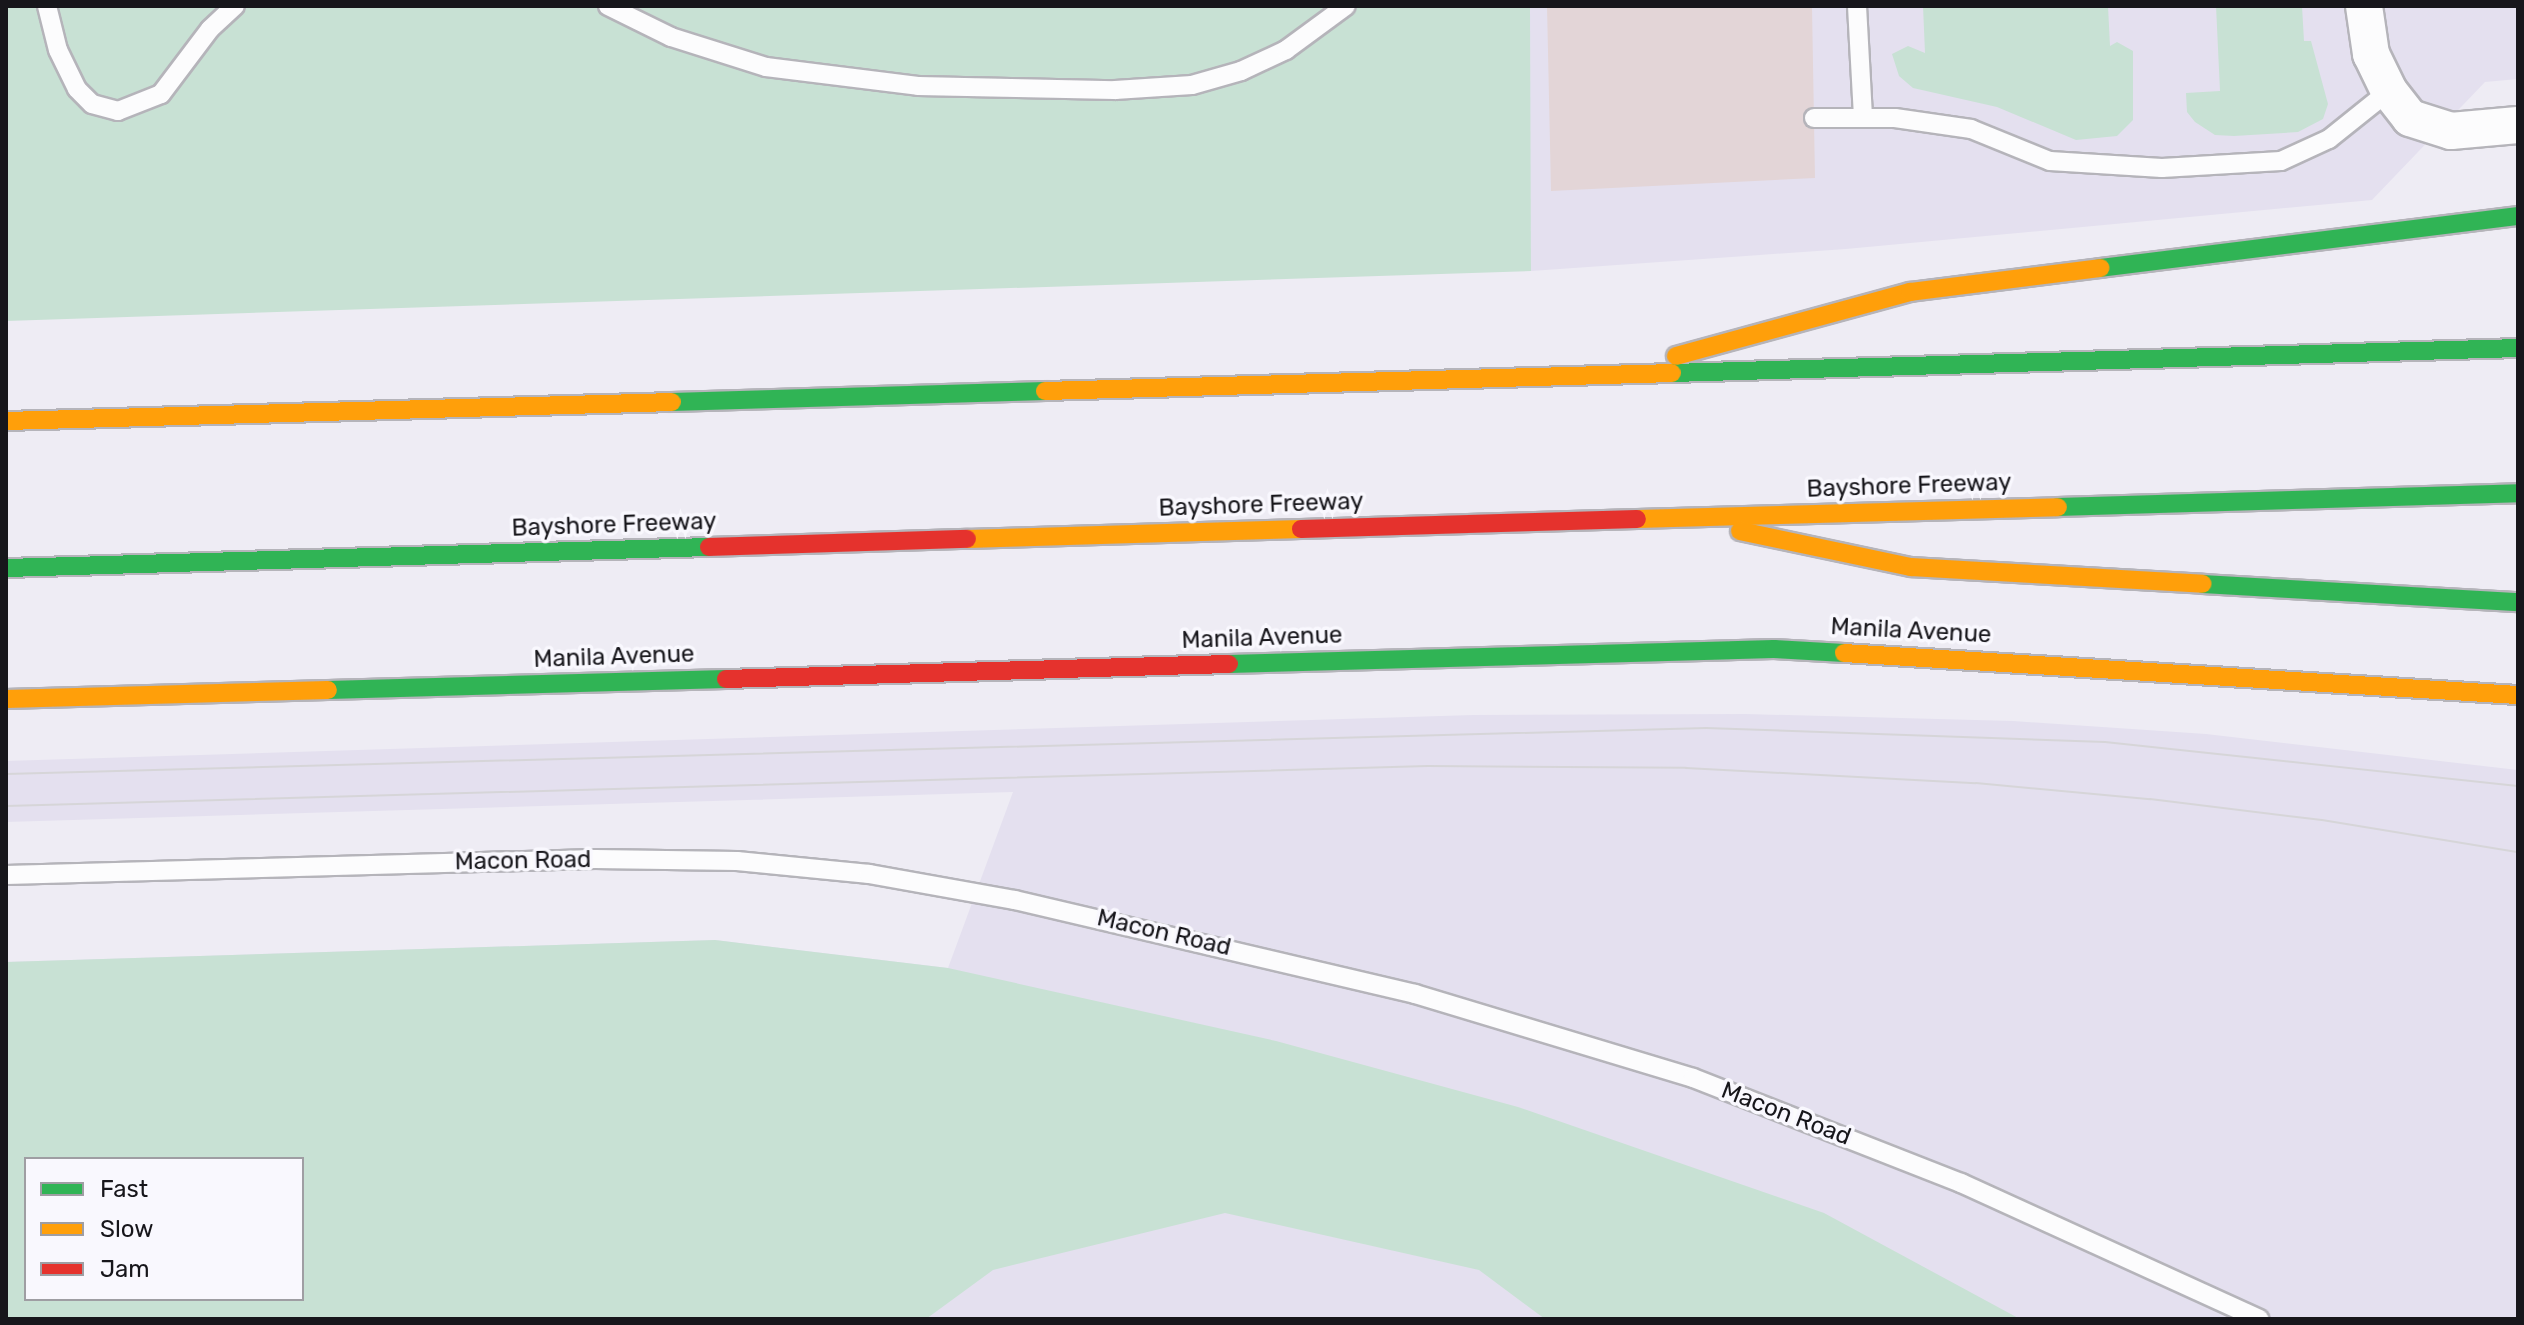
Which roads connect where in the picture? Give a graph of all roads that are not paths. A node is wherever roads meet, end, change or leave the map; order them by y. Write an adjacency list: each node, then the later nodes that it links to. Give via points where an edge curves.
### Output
1 (47, 6): 2 (lane, via 58,50 77,89 92,104 118,111 161,94 210,29)
2 (235, 6)
3 (608, 6): 4 (lane, via 671,37 766,67 918,86 1115,90 1192,85 1241,71 1286,50)
4 (1346, 6)
5 (1857, 6): 8 (lane)
6 (2364, 6): 7 (street, via 2371,54)
7 (2389, 91): 8 (lane, via 2329,139 2281,161 2162,168 2050,161 1971,129); 10 (street, via 2410,118 2451,131)
8 (1863, 116): 9 (lane)
9 (1814, 118)
10 (2518, 125)
11 (2518, 216): 13 (main road, via 1910,292 1772,326)
12 (2518, 348): 13 (main road)
13 (1624, 372): 14 (main road)
14 (6, 421)
15 (2518, 493): 16 (main road, Bayshore Freeway)
16 (1671, 517): 17 (main road, Bayshore Freeway); 18 (main road, via 1911,567)
17 (6, 568)
18 (2518, 602)
19 (2518, 695): 20 (main road, Manila Avenue, via 1774,649)
20 (6, 699)
21 (6, 875): 22 (lane, Macon Road, via 595,859 737,861 869,874 1015,900 1415,994 1693,1078 1961,1183)
22 (2260, 1319)

